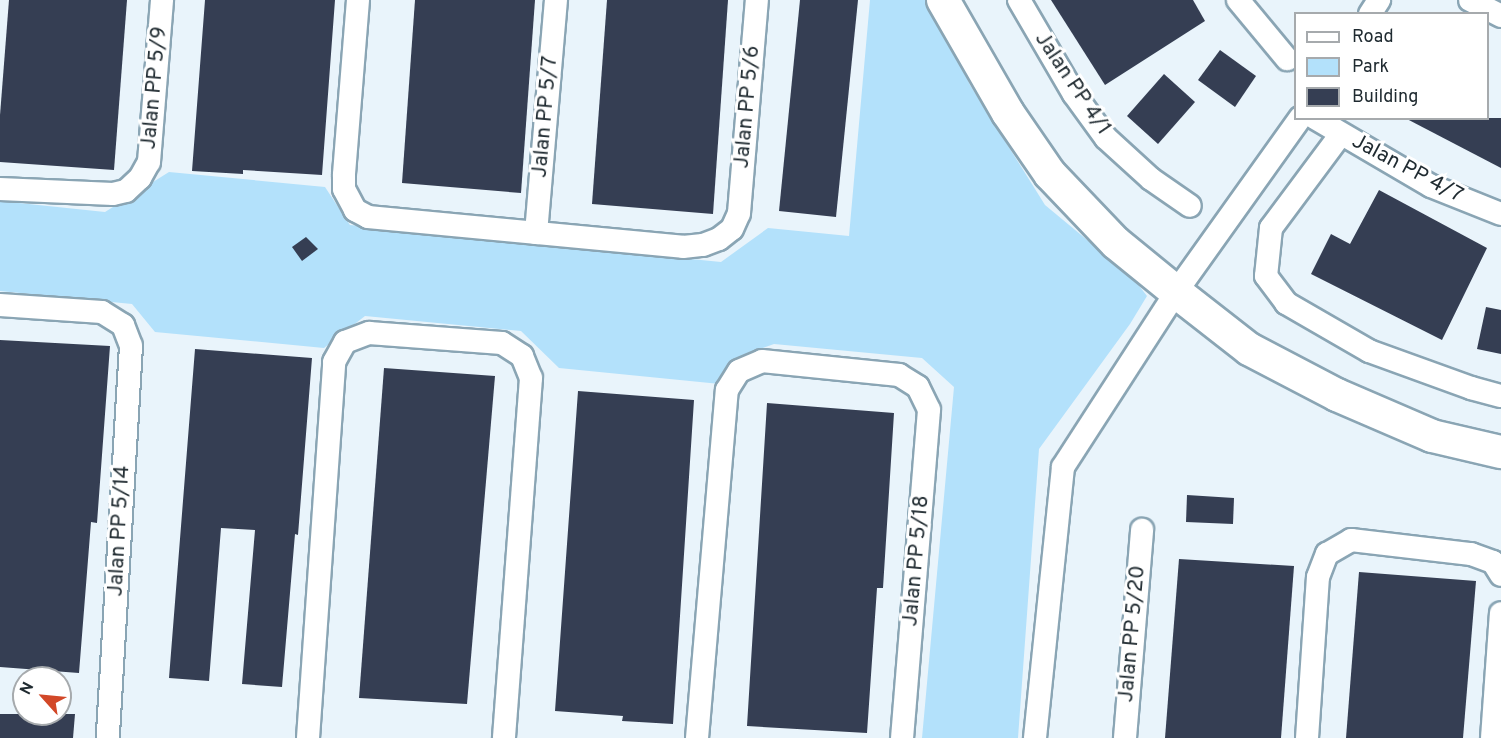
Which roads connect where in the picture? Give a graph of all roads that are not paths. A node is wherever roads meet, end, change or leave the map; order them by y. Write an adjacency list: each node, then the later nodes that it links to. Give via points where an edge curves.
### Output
1 (162, 0): 14 (street, Jalan PP 5/9, via 149,162 140,178 126,191 113,194)
2 (358, 0): 17 (street, via 344,174 344,189 355,210 368,218)
3 (556, 0): 17 (street, Jalan PP 5/7)
4 (757, 0): 17 (street, Jalan PP 5/6, via 739,213 732,230 703,245 683,247)
5 (944, 0): 18 (street, via 1008,113 1050,174 1116,243)
6 (1019, 0): 15 (street, Jalan PP 4/1, via 1074,94 1106,138 1151,179)
7 (1238, 0): 10 (street)
8 (1470, 0): 9 (street)
9 (1501, 16)
10 (1287, 59)
11 (1299, 120): 18 (street)
12 (1318, 120): 13 (street, Jalan PP 4/7)
13 (1341, 134): 16 (street, Jalan PP 4/7, via 1431,186); 20 (street, via 1271,228 1266,276 1286,303 1369,351)
14 (0, 189)
15 (1190, 206)
16 (1501, 214)
17 (536, 233)
18 (1176, 292): 21 (street, via 1249,349 1337,395 1432,436); 30 (street, via 1063,467)
19 (0, 305): 25 (street, Jalan PP 5/14, via 102,312 123,325 131,346)
20 (1501, 396)
21 (1501, 452)
22 (1142, 530): 31 (street, Jalan PP 5/20)
23 (1501, 574): 32 (street, via 1493,562 1472,554 1351,540 1327,554 1318,577)
24 (1501, 613): 33 (street)
25 (108, 738)
26 (308, 738): 27 (street, via 334,362 345,342 369,333 502,344 522,356 531,378)
27 (504, 738)
28 (697, 738): 29 (street, Jalan PP 5/18, via 727,390 739,371 762,361 899,375 918,387 929,410)
29 (903, 738)
30 (1035, 738)
31 (1125, 738)
32 (1307, 738)
33 (1492, 738)

